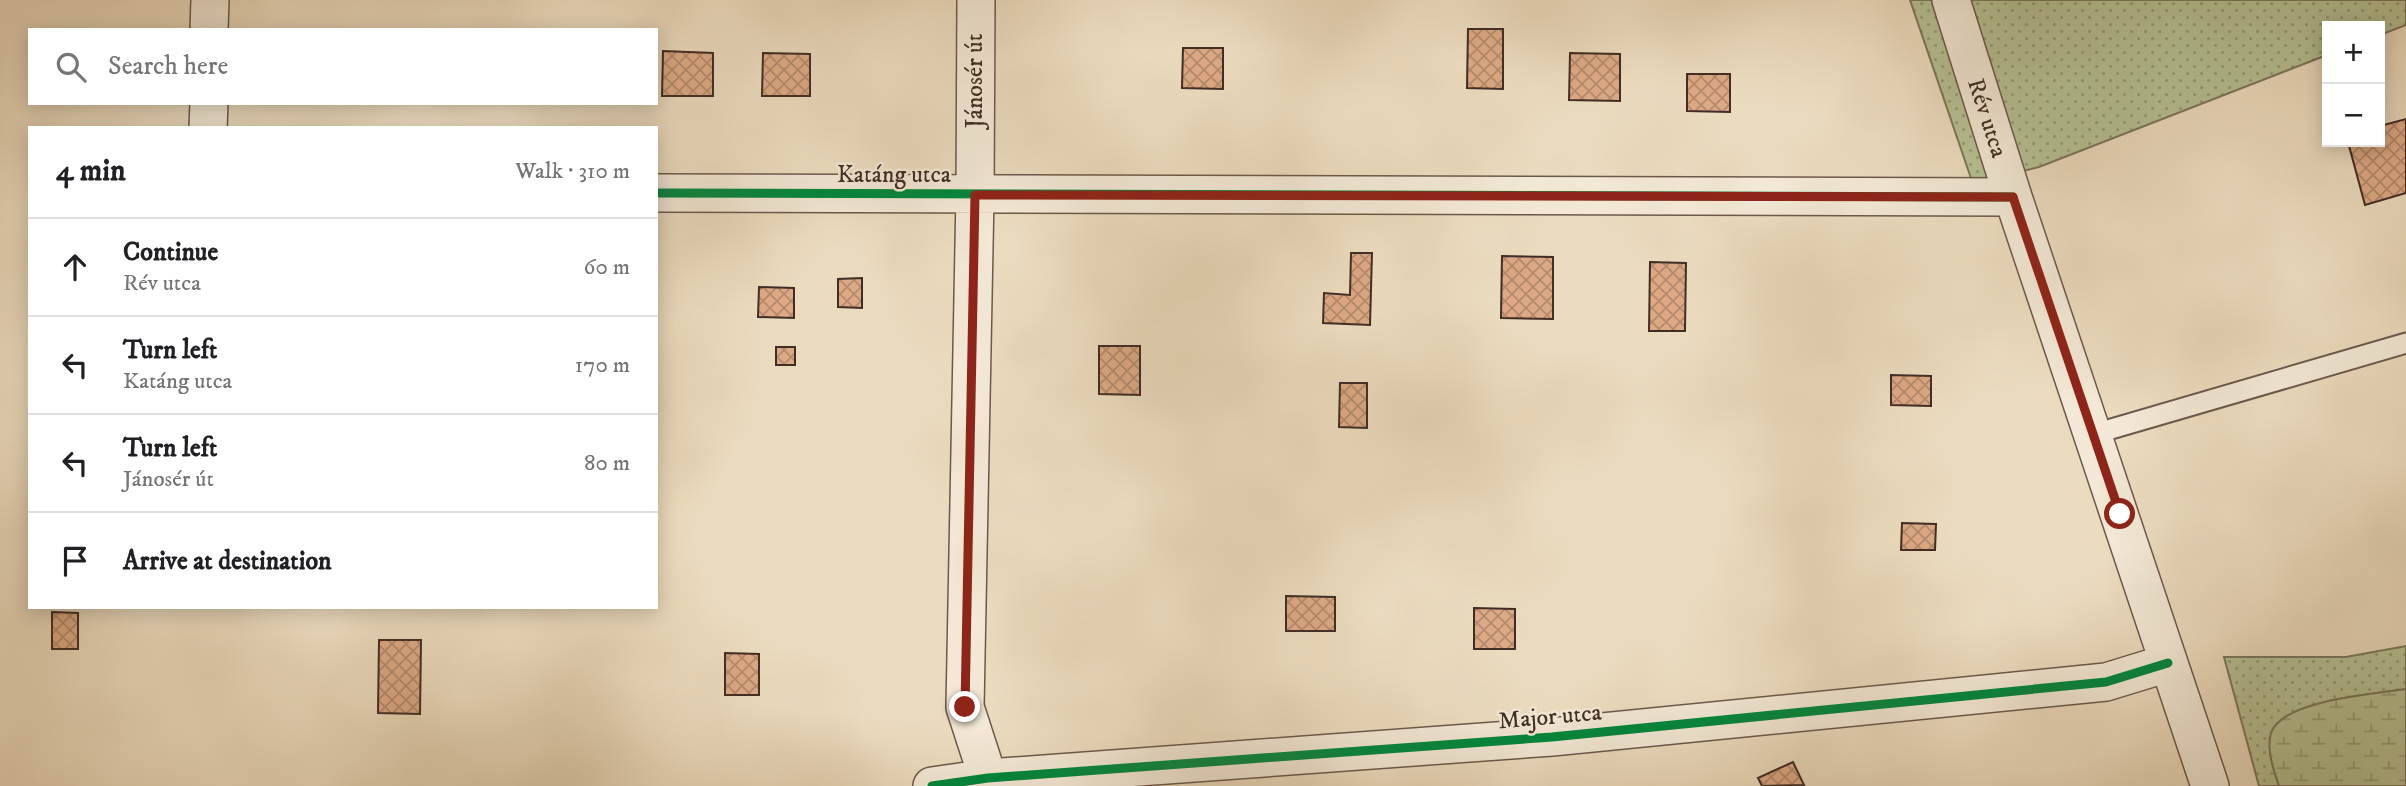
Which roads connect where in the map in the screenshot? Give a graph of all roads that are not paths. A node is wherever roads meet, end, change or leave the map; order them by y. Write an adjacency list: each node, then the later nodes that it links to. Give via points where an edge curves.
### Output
1 (210, 0): 4 (street)
2 (976, 0): 8 (street, Jánosér út)
3 (1951, 0): 9 (street, Rév utca)
4 (209, 28)
5 (209, 105): 6 (street)
6 (208, 126)
7 (658, 193): 8 (street, Katáng utca)
8 (975, 195): 9 (street, Katáng utca); 13 (street, Jánosér út, via 965,707)
9 (2013, 197): 11 (street, Rév utca)
10 (2406, 343): 11 (lane)
11 (2094, 434): 12 (street, Rév utca)
12 (2168, 663): 13 (street, Major utca, via 2105,682 1552,737); 15 (street, Rév utca)
13 (990, 782): 14 (street, Major utca)
14 (932, 786)
15 (2210, 786)

